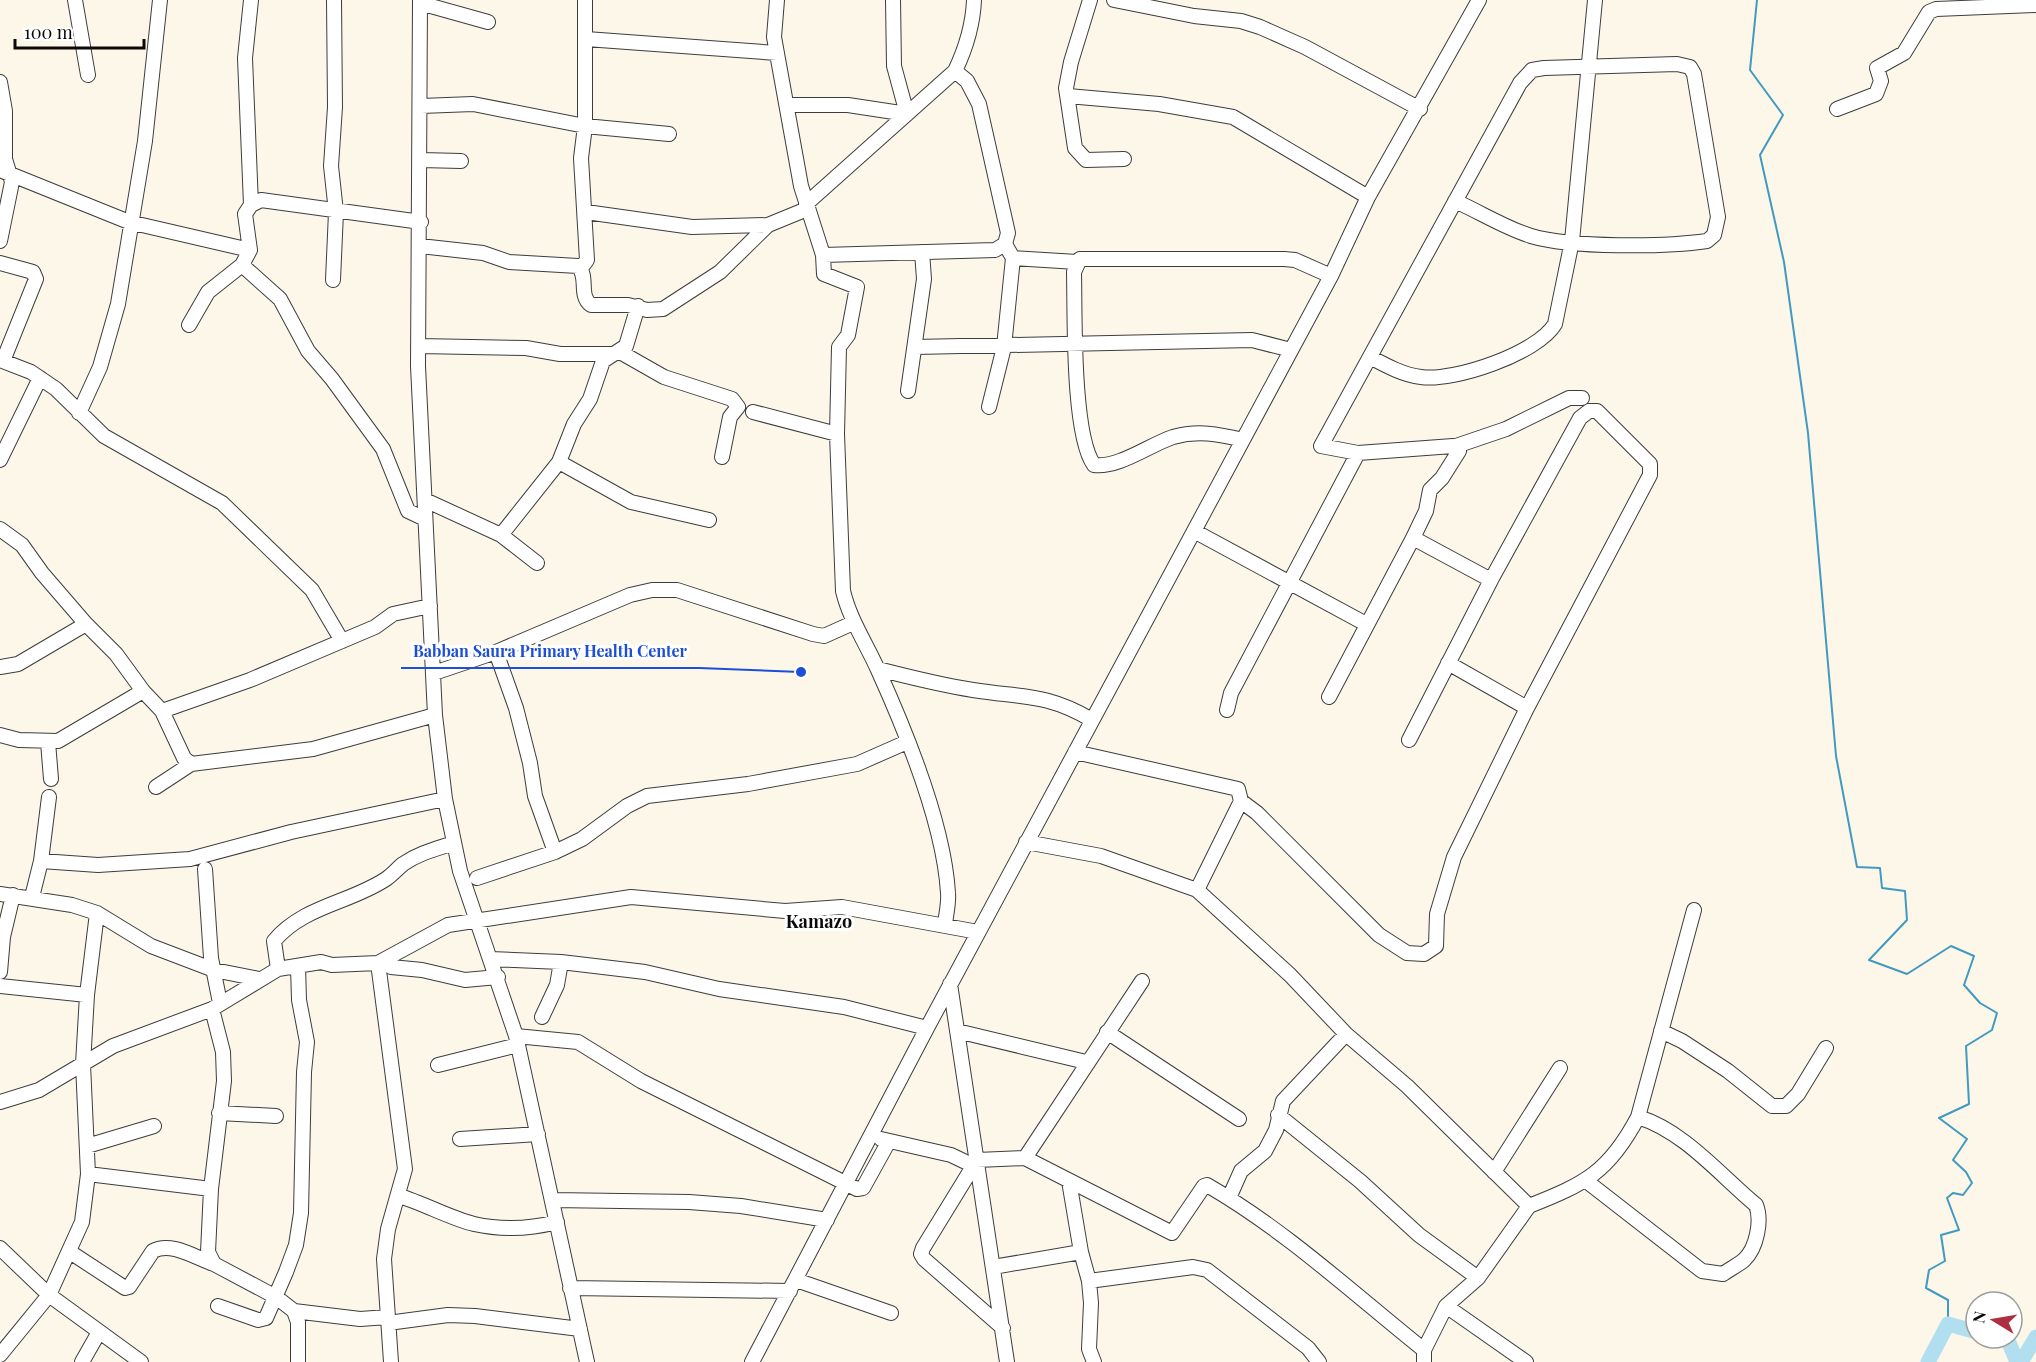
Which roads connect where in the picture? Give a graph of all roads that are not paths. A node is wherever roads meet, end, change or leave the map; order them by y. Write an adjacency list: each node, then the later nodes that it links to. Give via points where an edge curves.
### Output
1 (75, 0): 20 (street)
2 (160, 0): 40 (street)
3 (251, 0): 36 (street, via 245,58)
4 (334, 0): 38 (street, via 331,166)
5 (585, 0): 16 (street)
6 (777, 0): 17 (street)
7 (893, 0): 27 (street, via 894,66)
8 (974, 0): 19 (street, via 966,44)
9 (1090, 0): 22 (street, via 1071,62)
10 (1114, 0): 25 (street, via 1260,27)
11 (1479, 0): 25 (street)
12 (1595, 0): 18 (street)
13 (420, 2): 15 (street); 24 (street)
14 (2036, 5): 26 (street, via 1929,12 1904,53 1877,69 1881,81 1876,94)
15 (488, 22)
16 (586, 39): 17 (street); 28 (street)
17 (777, 53): 23 (street)
18 (1590, 67): 35 (street, via 1544,68 1526,74); 44 (street); 44 (street, via 1677,64 1690,68 1706,136 1717,229 1707,241 1697,242)
19 (955, 71): 27 (street); 45 (street, via 967,81 979,104 1008,233)
20 (88, 75)
21 (0, 82): 33 (street)
22 (1068, 96): 30 (street, via 1079,155 1086,160); 34 (street, via 1159,104 1233,117)
23 (787, 105): 27 (street, via 848,105); 37 (street)
24 (421, 106): 28 (street, via 472,104); 31 (street)
25 (1420, 109): 34 (street)
26 (1837, 109)
27 (908, 114): 37 (street)
28 (585, 126): 29 (street); 39 (street, via 581,158)
29 (669, 134)
30 (1124, 159)
31 (421, 160): 32 (street); 41 (street)
32 (461, 161)
33 (5, 172): 40 (street); 43 (street, via 12,188)
34 (1368, 197): 55 (street)
35 (1455, 201): 44 (street, via 1529,235); 65 (street)
36 (251, 205): 38 (street, via 261,200); 47 (street, via 245,214)
37 (807, 206): 42 (street); 49 (street)
38 (335, 210): 41 (street); 56 (street)
39 (586, 212): 42 (street, via 692,227); 54 (street, via 587,260)
40 (133, 222): 47 (street); 72 (street, via 118,304 100,367)
41 (421, 222): 46 (street)
42 (768, 225): 57 (street, via 720,273 663,309)
43 (0, 241)
44 (1572, 241): 65 (street, via 1555,324 1544,338 1467,372 1437,378 1420,377)
45 (1005, 244): 48 (street, via 995,250); 50 (street)
46 (420, 246): 54 (street, via 483,253 508,262); 60 (street)
47 (250, 250): 53 (street)
48 (922, 252): 49 (street); 61 (street, via 924,279)
49 (823, 255): 73 (street, via 824,274 857,287 848,334 839,347)
50 (1013, 258): 51 (street); 62 (street)
51 (1077, 262): 55 (street, via 1126,258 1284,259); 59 (street)
52 (0, 263): 66 (street, via 33,272 36,279)
53 (242, 265): 58 (street, via 208,292); 81 (street, via 280,299 308,351 383,449 408,511)
54 (581, 268): 57 (street, via 584,297 591,305)
55 (1330, 276): 63 (street)
56 (333, 280)
57 (638, 306): 64 (street, via 626,346)
58 (189, 325)
59 (1076, 343): 62 (street); 63 (street, via 1252,340); 74 (street, via 1083,439 1094,465 1106,465 1173,437 1194,433 1211,432)
60 (419, 346): 64 (street); 80 (street)
61 (915, 347): 62 (street); 68 (street)
62 (1004, 347): 70 (street)
63 (1291, 350): 74 (street)
64 (615, 353): 77 (street, via 664,376 732,399 738,407 730,417); 79 (street, via 603,361 590,399 574,424)
65 (1370, 357): 76 (street, via 1321,446)
66 (1, 361): 67 (street)
67 (40, 378): 72 (street, via 56,388); 78 (street)
68 (908, 391)
69 (1582, 398): 75 (street, via 1569,398 1506,429)
70 (989, 407)
71 (753, 412): 73 (street)
72 (79, 413): 94 (street, via 104,436 227,507 312,590)
73 (837, 434): 91 (street, via 843,591)
74 (1242, 440): 84 (street)
75 (1456, 446): 76 (street); 86 (street, via 1459,455 1430,490)
76 (1358, 453): 89 (street)
77 (722, 457)
78 (0, 460)
79 (559, 462): 82 (street, via 631,502); 85 (street)
80 (425, 500): 81 (street); 85 (street)
81 (425, 519): 90 (street)
82 (709, 520)
83 (0, 529): 92 (street, via 22,545)
84 (1194, 531): 89 (street); 106 (street)
85 (501, 535): 87 (street)
86 (1413, 538): 88 (street); 93 (street)
87 (537, 563)
88 (1491, 580): 96 (street); 102 (street, via 1580,418 1589,411 1597,411 1650,464 1650,475)
89 (1289, 582): 93 (street); 103 (street, via 1231,693)
90 (430, 606): 94 (street, via 393,614 375,627); 99 (street)
91 (853, 623): 95 (street, via 824,636 676,590 652,590 630,595); 98 (street)
92 (86, 624): 97 (street, via 18,664); 100 (street, via 116,654)
93 (1366, 624): 101 (street)
94 (342, 641): 104 (street, via 250,680)
95 (496, 652): 99 (street); 120 (street, via 519,719 535,796)
96 (1448, 663): 102 (street); 108 (street)
97 (0, 667)
98 (878, 669): 106 (street, via 973,690 1048,699); 110 (street)
99 (434, 673): 105 (street)
100 (143, 691): 104 (street); 109 (street, via 58,741)
101 (1329, 697)
102 (1527, 708): 117 (street, via 1454,857 1437,914 1436,946 1424,954 1407,953 1379,935)
103 (1227, 710)
104 (162, 711): 112 (street, via 184,758)
105 (435, 715): 112 (street, via 313,749); 116 (street)
106 (1092, 720): 111 (street)
107 (0, 735): 109 (street)
108 (1409, 740)
109 (48, 742): 113 (street)
110 (907, 742): 120 (street, via 857,764 748,784 648,796); 130 (street, via 944,853 948,894)
111 (1075, 752): 117 (street, via 1234,786); 118 (street)
112 (191, 764): 114 (street)
113 (51, 779)
114 (156, 787)
115 (49, 796): 121 (street)
116 (446, 799): 119 (street); 121 (street, via 190,858 98,865)
117 (1241, 801): 124 (street)
118 (1026, 842): 124 (street, via 1101,855); 131 (street)
119 (454, 843): 129 (street, via 459,871); 136 (street, via 422,853 386,879 324,905 290,925 274,941)
120 (555, 852): 123 (street)
121 (41, 861): 126 (street)
122 (205, 869): 137 (street)
123 (477, 878)
124 (1197, 890): 151 (street, via 1290,975)
125 (7, 895): 126 (street); 138 (street)
126 (32, 897): 128 (street)
127 (1694, 910): 149 (street)
128 (98, 914): 137 (street, via 152,946); 144 (street)
129 (478, 921): 130 (street, via 631,897 785,911 842,907); 132 (street); 133 (street, via 448,925)
130 (945, 925): 131 (street)
131 (978, 932): 142 (street)
132 (490, 959): 134 (street); 139 (street)
133 (381, 962): 135 (street); 139 (street, via 465,980); 178 (street, via 405,1169)
134 (561, 962): 146 (street, via 557,985); 147 (street, via 645,972 719,989 844,1007)
135 (298, 966): 136 (street); 194 (street, via 299,999 308,1042 301,1213 296,1245)
136 (278, 969): 140 (street)
137 (214, 970): 140 (street); 145 (street)
138 (0, 972)
139 (498, 977): 152 (street)
140 (259, 979): 145 (street)
141 (1142, 981): 150 (street)
142 (950, 984): 147 (street); 148 (street)
143 (0, 986): 144 (street)
144 (87, 995): 155 (street)
145 (216, 1006): 155 (street, via 113,1046); 159 (street, via 224,1081)
146 (542, 1017)
147 (927, 1028): 166 (street)
148 (957, 1031): 154 (street); 171 (street)
149 (1660, 1031): 153 (street, via 1728,1071 1772,1106 1786,1106 1798,1094); 162 (street)
150 (1107, 1032): 154 (street); 163 (street)
151 (1346, 1034): 161 (street, via 1283,1101); 172 (street, via 1407,1086)
152 (517, 1040): 156 (street); 165 (street); 176 (street, via 578,1042 641,1081)
153 (1826, 1048)
154 (1086, 1062): 170 (street)
155 (83, 1064): 158 (street, via 39,1090); 169 (street)
156 (438, 1065)
157 (1560, 1068): 172 (street)
158 (0, 1102)
159 (219, 1113): 160 (street); 177 (street)
160 (276, 1116)
161 (1278, 1116): 179 (street, via 1276,1131 1264,1151 1241,1172); 189 (street, via 1360,1181 1419,1235)
162 (1638, 1118): 174 (street, via 1611,1161); 174 (street, via 1655,1123 1698,1154 1756,1205 1759,1213 1755,1242 1745,1259 1723,1274 1702,1270)
163 (1239, 1119)
164 (154, 1126): 169 (street)
165 (538, 1134): 167 (street); 180 (street)
166 (870, 1137): 168 (street); 176 (street)
167 (460, 1139)
168 (889, 1141): 171 (street); 176 (street, via 863,1188)
169 (87, 1146): 173 (street)
170 (1025, 1158): 171 (street); 175 (street)
171 (975, 1163): 188 (street); 200 (street, via 921,1254 969,1302)
172 (1494, 1172): 181 (street)
173 (88, 1174): 177 (street); 186 (street, via 82,1222)
174 (1585, 1180): 181 (street)
175 (1069, 1181): 179 (street, via 1172,1233 1205,1184); 185 (street)
176 (847, 1184): 182 (street)
177 (211, 1189): 187 (street, via 208,1252)
178 (399, 1196): 183 (street, via 472,1224 533,1228); 199 (street, via 388,1229 384,1259)
179 (1229, 1198): 204 (street, via 1287,1240)
180 (553, 1200): 182 (street, via 689,1202); 183 (street)
181 (1529, 1206): 189 (street)
182 (827, 1220): 191 (street)
183 (557, 1222): 192 (street)
184 (0, 1248): 193 (street)
185 (1081, 1251): 188 (street); 190 (street)
186 (70, 1252): 187 (street, via 125,1288 158,1248 176,1250); 193 (street)
187 (214, 1264): 194 (street)
188 (993, 1267): 200 (street)
189 (1478, 1278): 195 (street)
190 (1089, 1281): 212 (street, via 1089,1349); 213 (street, via 1193,1267 1207,1270 1308,1348)
191 (792, 1286): 192 (street); 198 (street); 210 (street)
192 (570, 1288): 201 (street)
193 (49, 1295): 202 (street); 203 (street)
194 (276, 1297): 196 (street, via 270,1313 262,1320); 197 (street)
195 (1446, 1305): 204 (street); 214 (street)
196 (218, 1306)
197 (294, 1311): 199 (street); 207 (street, via 298,1322)
198 (891, 1313)
199 (388, 1320): 201 (street, via 475,1316); 208 (street)
200 (1003, 1328): 211 (street)
201 (580, 1329): 209 (street)
202 (99, 1332): 205 (street); 206 (street)
203 (0, 1355)
204 (1424, 1356)
205 (82, 1362)
206 (141, 1362)
207 (298, 1362)
208 (391, 1362)
209 (586, 1362)
210 (752, 1362)
211 (1007, 1362)
212 (1094, 1362)
213 (1319, 1362)
214 (1526, 1362)

